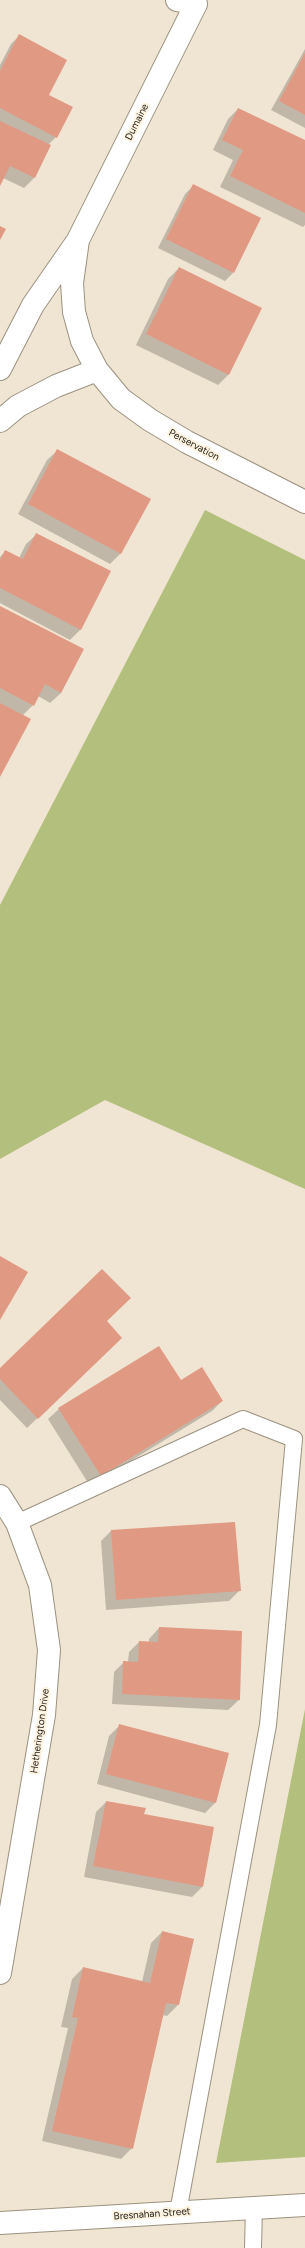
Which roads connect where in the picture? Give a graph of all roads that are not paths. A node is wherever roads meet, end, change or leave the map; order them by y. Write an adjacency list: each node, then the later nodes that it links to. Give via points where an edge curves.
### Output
1 (186, 2): 2 (street, Dumaine)
2 (78, 240): 3 (street, Dumaine, via 33,305); 4 (street, Dumaine, via 72,283 74,312 82,341)
3 (0, 370)
4 (96, 370): 5 (street, via 56,386 24,403); 6 (street, Perservation, via 121,399 150,420 187,442)
5 (0, 421)
6 (305, 502)
7 (0, 1496): 8 (street, Hetherington Drive)
8 (17, 1523): 9 (street, Hetherington Drive, via 40,1585 49,1650 44,1715); 12 (lane, via 243,1419 294,1439 268,1725)
9 (0, 1973)
10 (305, 2205): 11 (street, Bresnahan Street)
11 (254, 2207): 12 (street, Bresnahan Street); 14 (lane)
12 (178, 2212): 13 (street, Bresnahan Street)
13 (0, 2223)
14 (253, 2248)

